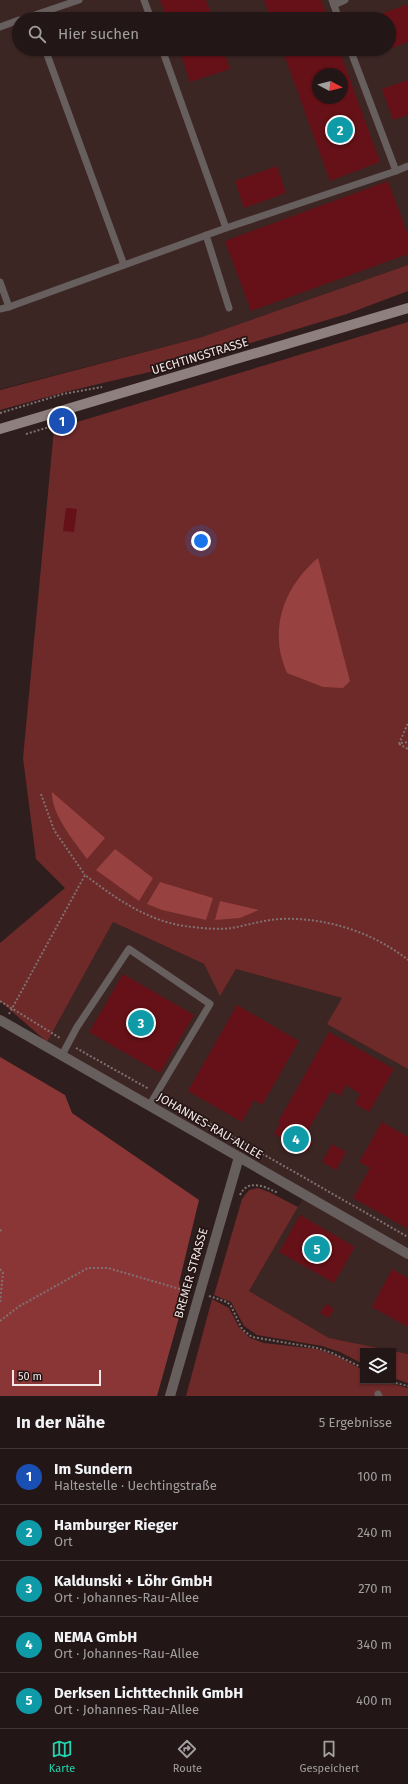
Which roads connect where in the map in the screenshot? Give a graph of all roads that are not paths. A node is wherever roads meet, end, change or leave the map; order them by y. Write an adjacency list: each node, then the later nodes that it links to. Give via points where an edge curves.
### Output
1 (79, 0): 5 (lane)
2 (144, 0): 6 (lane)
3 (345, 0): 4 (lane)
4 (333, 2): 7 (lane)
5 (47, 12)
6 (148, 12)
7 (337, 12)
8 (12, 23): 9 (lane)
9 (0, 27)
10 (48, 56): 17 (lane)
11 (165, 56): 15 (lane)
12 (353, 56): 14 (lane)
13 (408, 166): 14 (lane)
14 (396, 171): 15 (lane)
15 (226, 228): 16 (lane)
16 (206, 235): 17 (lane); 20 (lane)
17 (124, 265): 19 (lane)
18 (0, 282): 19 (lane)
19 (9, 306): 22 (lane)
20 (229, 308)
21 (408, 308): 23 (main road, UECHTINGSTRASSE)
22 (0, 309)
23 (0, 429)
24 (0, 1020): 25 (street, JOHANNES-RAU-ALLEE)
25 (62, 1055): 26 (street, JOHANNES-RAU-ALLEE); 26 (lane, via 81,1021 129,949 210,1004)
26 (149, 1106): 27 (street, JOHANNES-RAU-ALLEE)
27 (239, 1157): 28 (street, JOHANNES-RAU-ALLEE); 29 (street, BREMER STRASSE)
28 (408, 1254)
29 (170, 1396)

